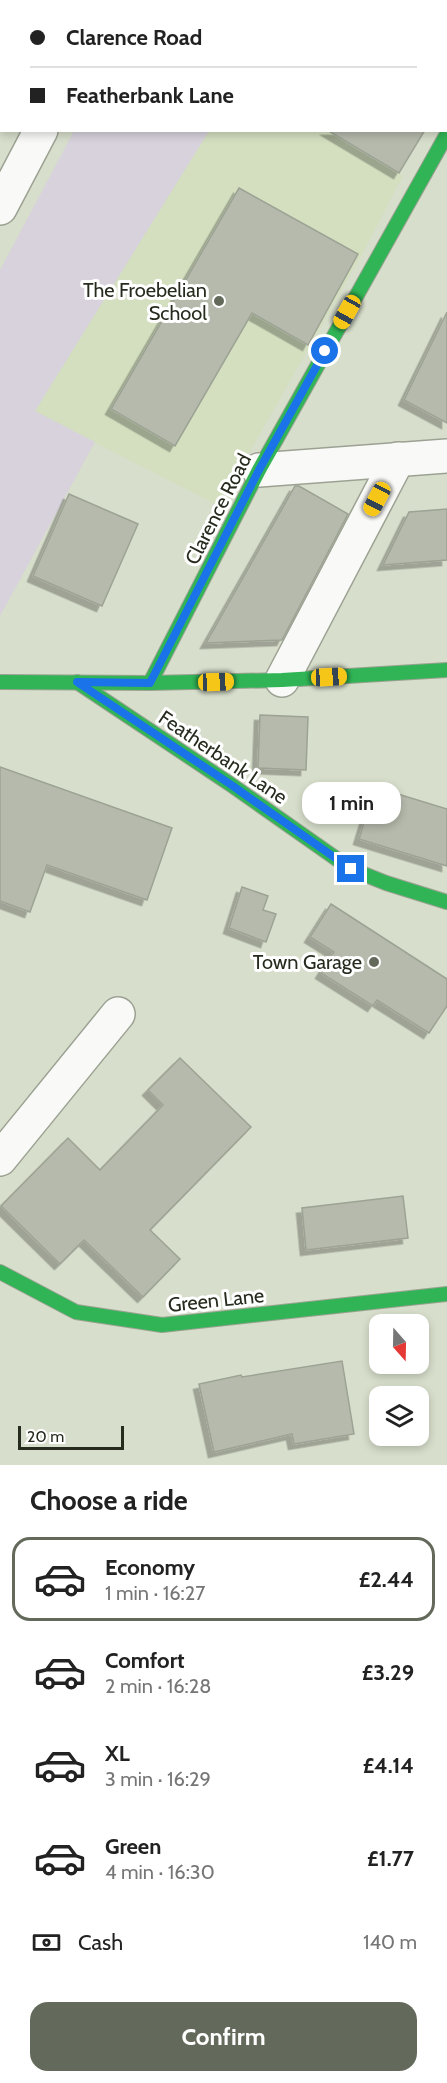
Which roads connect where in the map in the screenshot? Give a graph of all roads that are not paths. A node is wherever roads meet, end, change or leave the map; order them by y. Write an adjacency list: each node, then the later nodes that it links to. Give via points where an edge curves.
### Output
1 (40, 132): 3 (street)
2 (447, 134): 6 (street, Clarence Road)
3 (4, 190)
4 (447, 456): 5 (street)
5 (398, 459): 6 (street); 8 (street)
6 (259, 470): 11 (street, Clarence Road)
7 (447, 670): 8 (street)
8 (282, 680): 11 (street)
9 (0, 682): 10 (street)
10 (77, 682): 11 (street); 12 (street, Featherbank Lane, via 351,869)
11 (150, 683)
12 (447, 903)
13 (118, 1014): 14 (street)
14 (0, 1159)
15 (0, 1272): 16 (street, Green Lane, via 76,1312 162,1325)
16 (447, 1294)

